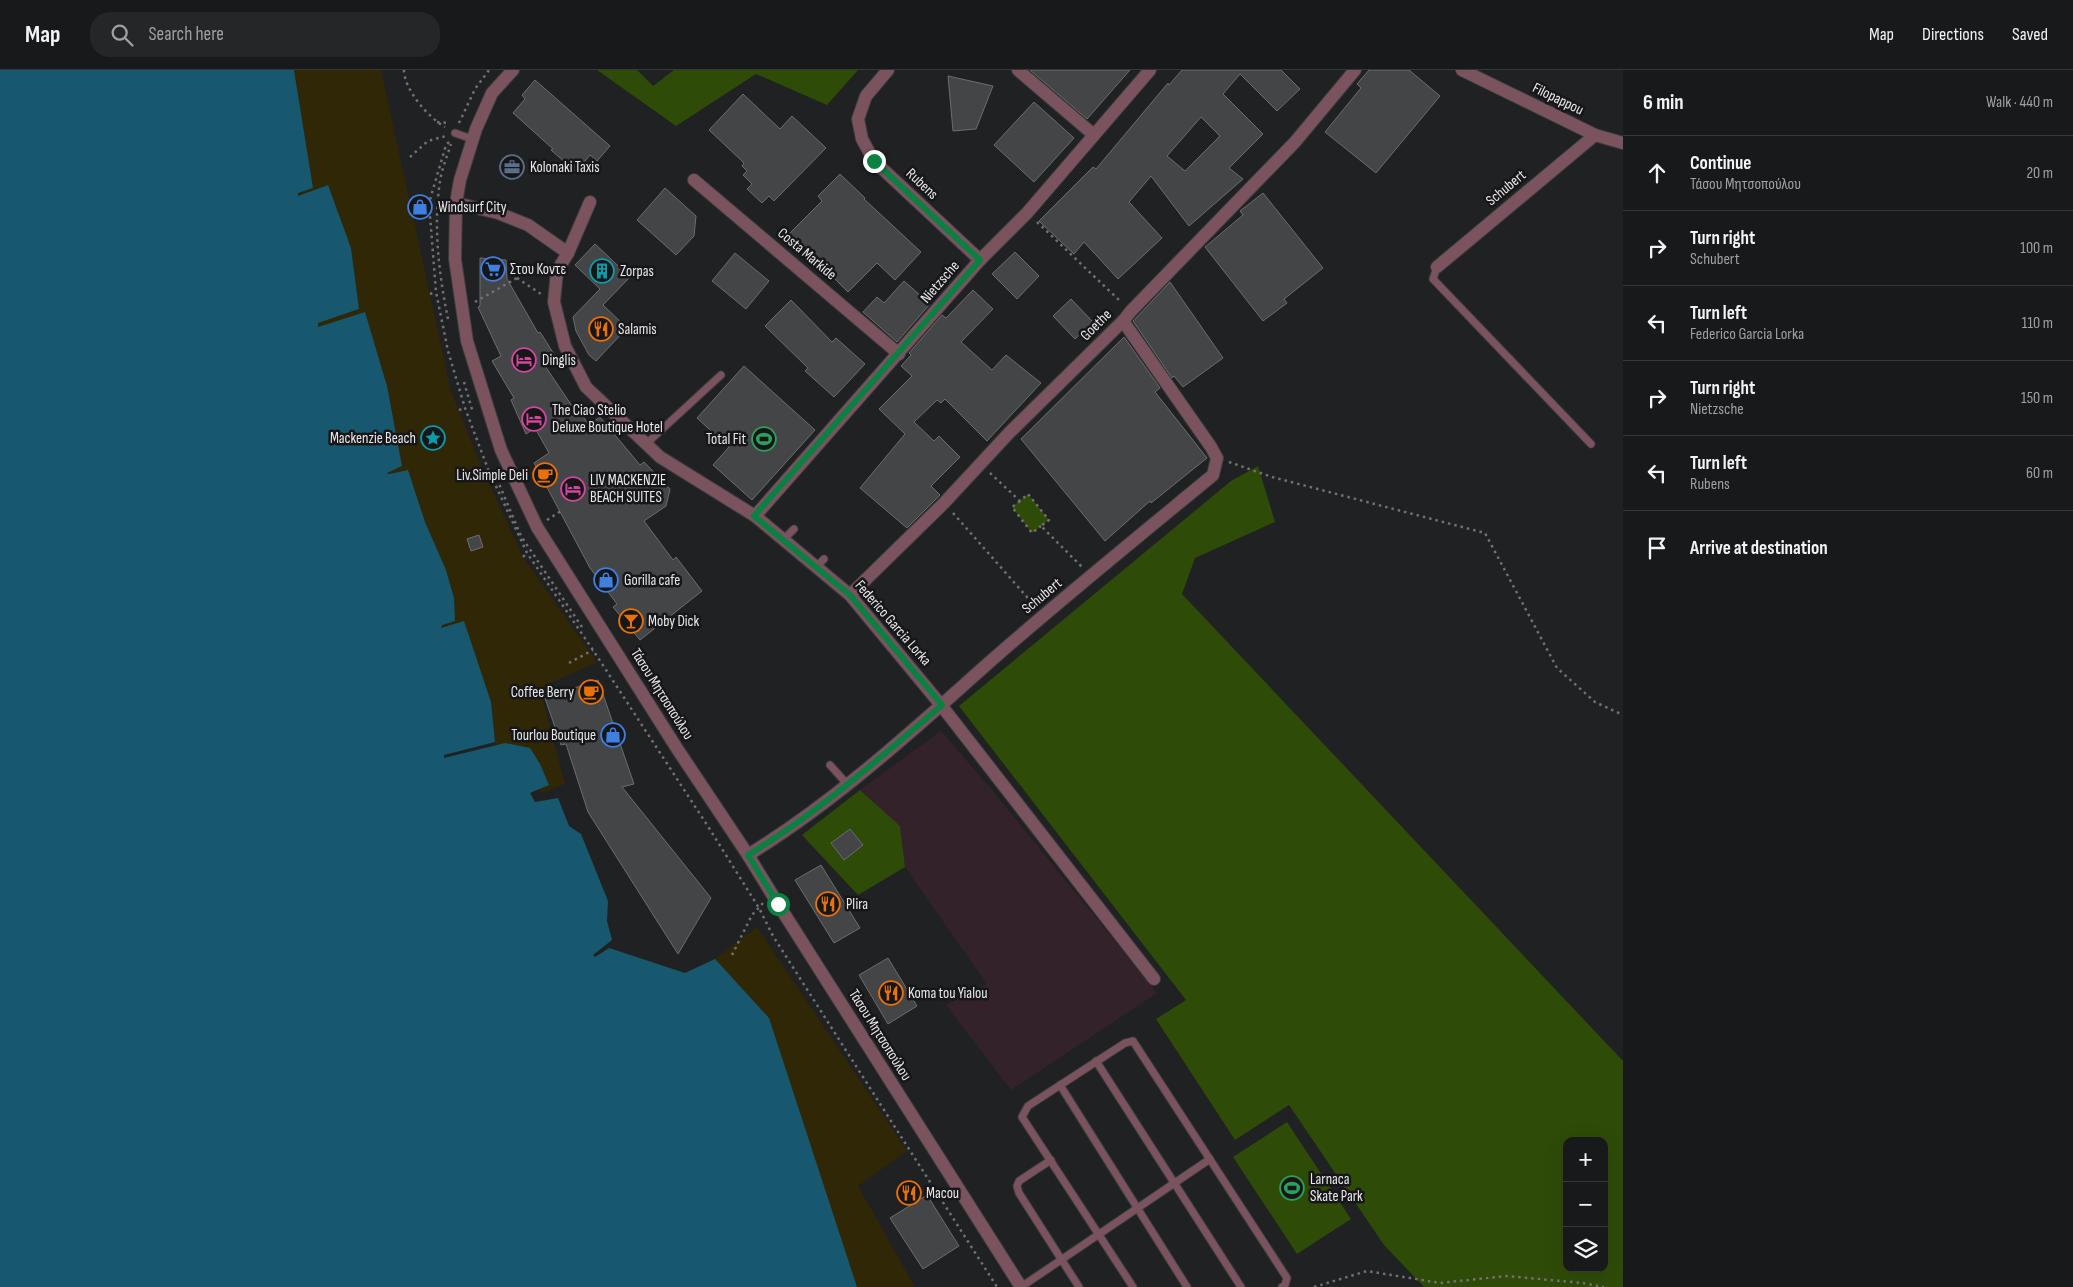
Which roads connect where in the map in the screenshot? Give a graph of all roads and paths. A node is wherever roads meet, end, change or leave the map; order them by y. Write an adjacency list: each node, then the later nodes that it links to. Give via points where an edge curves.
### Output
1 (404, 70): 10 (path, via 404,78 418,102)
2 (490, 70): 9 (path, via 475,89)
3 (513, 70): 15 (street, Τάσου Μητσοπούλου, via 492,93)
4 (888, 70): 23 (street, Rubens, via 866,96 858,119 862,139 874,161)
5 (1018, 70): 13 (street)
6 (1150, 70): 13 (street, Nietzsche)
7 (1355, 70): 31 (street, Goethe, via 1295,142)
8 (1462, 70): 14 (street, Filopappou)
9 (463, 115)
10 (436, 122): 11 (path); 12 (path)
11 (459, 124)
12 (455, 133): 15 (lane); 17 (path, via 428,141)
13 (1094, 135): 21 (street, Nietzsche)
14 (1595, 135): 16 (street, Filopappou); 24 (street, Schubert)
15 (472, 139): 20 (street, Τάσου Μητσοπούλου)
16 (1620, 144)
17 (410, 158)
18 (694, 180): 32 (street, Costa Markide)
19 (590, 202): 22 (street, Federico Garcia Lorka)
20 (456, 203): 22 (street, via 498,213 528,225); 30 (street, Τάσου Μητσοπούλου, via 455,259)
21 (1027, 212): 23 (street, Nietzsche); 31 (path)
22 (568, 253): 29 (street, Federico Garcia Lorka, via 557,270)
23 (980, 260): 32 (street, Nietzsche)
24 (1437, 267): 37 (lane, via 1434,279)
25 (518, 272): 26 (path)
26 (517, 278): 29 (path); 30 (path)
27 (436, 292): 28 (path)
28 (430, 294)
29 (554, 302): 36 (street, Federico Garcia Lorka, via 565,346 586,387)
30 (463, 309): 57 (street, Τάσου Μητσοπούλου, via 467,341 501,450 538,527)
31 (1127, 316): 38 (street); 39 (street, Goethe)
32 (899, 354): 42 (street, Nietzsche)
33 (721, 375): 36 (lane)
34 (465, 408): 35 (path)
35 (459, 410)
36 (646, 444): 42 (street, Federico Garcia Lorka, via 660,457)
37 (1591, 444)
38 (1217, 458): 48 (street, Schubert, via 1213,475); 54 (path, via 1272,478 1486,534 1556,668 1595,702)
39 (980, 464): 40 (path); 41 (street, Goethe)
40 (1020, 501): 43 (path, via 1028,494 1049,520); 43 (path, via 1012,507 1032,533)
41 (944, 503): 49 (street, Goethe); 50 (path)
42 (754, 516): 45 (street, Federico Garcia Lorka)
43 (1041, 526): 48 (path)
44 (794, 529): 45 (lane)
45 (784, 539): 49 (street, Federico Garcia Lorka, via 820,562)
46 (530, 551): 47 (path)
47 (522, 557)
48 (1090, 576): 50 (street, Schubert)
49 (850, 595): 53 (street, Federico Garcia Lorka)
50 (1043, 616): 53 (street, Schubert)
51 (594, 650): 52 (path)
52 (569, 663)
53 (942, 705): 56 (street, Schubert); 62 (street, Federico Garcia Lorka)
54 (1623, 715)
55 (830, 765): 56 (lane)
56 (848, 785): 57 (street, Schubert, via 789,830)
57 (748, 855): 71 (street, Τάσου Μητσοπούλου)
58 (766, 910): 59 (path)
59 (761, 913)
60 (752, 915): 61 (path)
61 (732, 955)
62 (1154, 979)
63 (1096, 1062): 64 (lane); 65 (lane, via 1133,1041); 67 (lane)
64 (1060, 1085): 66 (lane, via 1028,1106 1022,1117); 68 (lane)
65 (1210, 1159): 67 (lane); 76 (lane, via 1287,1278)
66 (1051, 1160): 69 (lane); 70 (lane, via 1019,1181 1017,1186)
67 (1174, 1183): 68 (lane); 75 (lane)
68 (1137, 1208): 69 (lane); 74 (lane)
69 (1099, 1234): 70 (lane); 73 (lane)
70 (1062, 1259): 71 (lane); 72 (lane)
71 (1021, 1287)
72 (1079, 1287)
73 (1134, 1287)
74 (1187, 1287)
75 (1241, 1287)
76 (1282, 1287)
77 (1314, 1287): 78 (path, via 1367,1270 1440,1283 1506,1276)
78 (1604, 1287)

